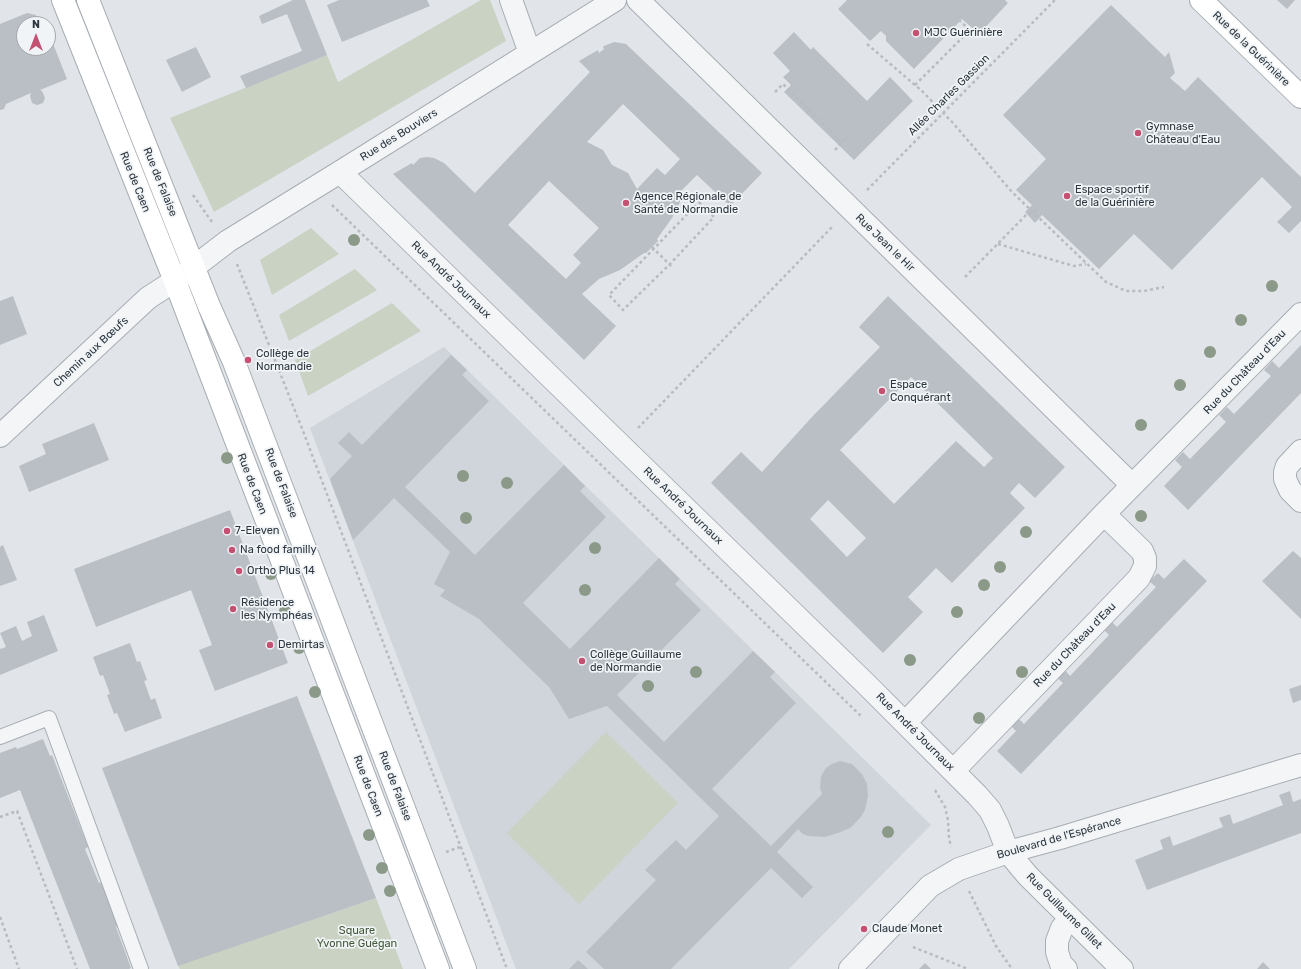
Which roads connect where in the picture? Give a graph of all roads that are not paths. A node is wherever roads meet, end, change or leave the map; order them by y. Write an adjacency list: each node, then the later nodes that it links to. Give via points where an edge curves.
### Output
1 (63, 0): 10 (main road, Rue de Caen)
2 (88, 0): 10 (main road, Rue de Falaise)
3 (511, 0): 7 (street)
4 (615, 0): 7 (street, Rue des Bouviers)
5 (638, 0): 14 (street, Rue Jean le Hir)
6 (1201, 0): 8 (main road, Rue de la Guérinière)
7 (530, 54): 9 (street, Rue des Bouviers)
8 (1301, 97)
9 (340, 172): 10 (street, Rue des Bouviers, via 228,241); 17 (street, Rue André Journaux)
10 (185, 274): 12 (street, Chemin aux Bœufs, via 148,298); 24 (main road, Rue de Caen); 25 (main road, Rue de Falaise, via 209,306 234,362)
11 (1301, 314): 14 (street, Rue du Château d'Eau)
12 (0, 436)
13 (1301, 451): 15 (street, via 1287,466 1285,472 1290,490)
14 (1132, 485): 16 (street, Rue du Château d'Eau)
15 (1301, 501)
16 (1104, 514): 17 (street, Rue du Château d'Eau); 20 (street, Rue du Château d'Eau, via 1142,551 1145,566 1139,578)
17 (905, 723): 20 (street, Rue André Journaux)
18 (0, 737): 23 (lane, via 49,718)
19 (1301, 765): 21 (street, Boulevard de l'Espérance)
20 (953, 771): 21 (street, Rue André Journaux, via 990,810)
21 (1008, 852): 22 (street, Rue Guillaume Gillet); 26 (street, Boulevard de l'Espérance, via 959,869 930,886)
22 (1071, 920): 27 (street, via 1062,928 1057,941 1057,952 1061,964); 28 (street, Rue Guillaume Gillet)
23 (141, 969)
24 (438, 969)
25 (465, 969)
26 (850, 969)
27 (1066, 969)
28 (1122, 969)

